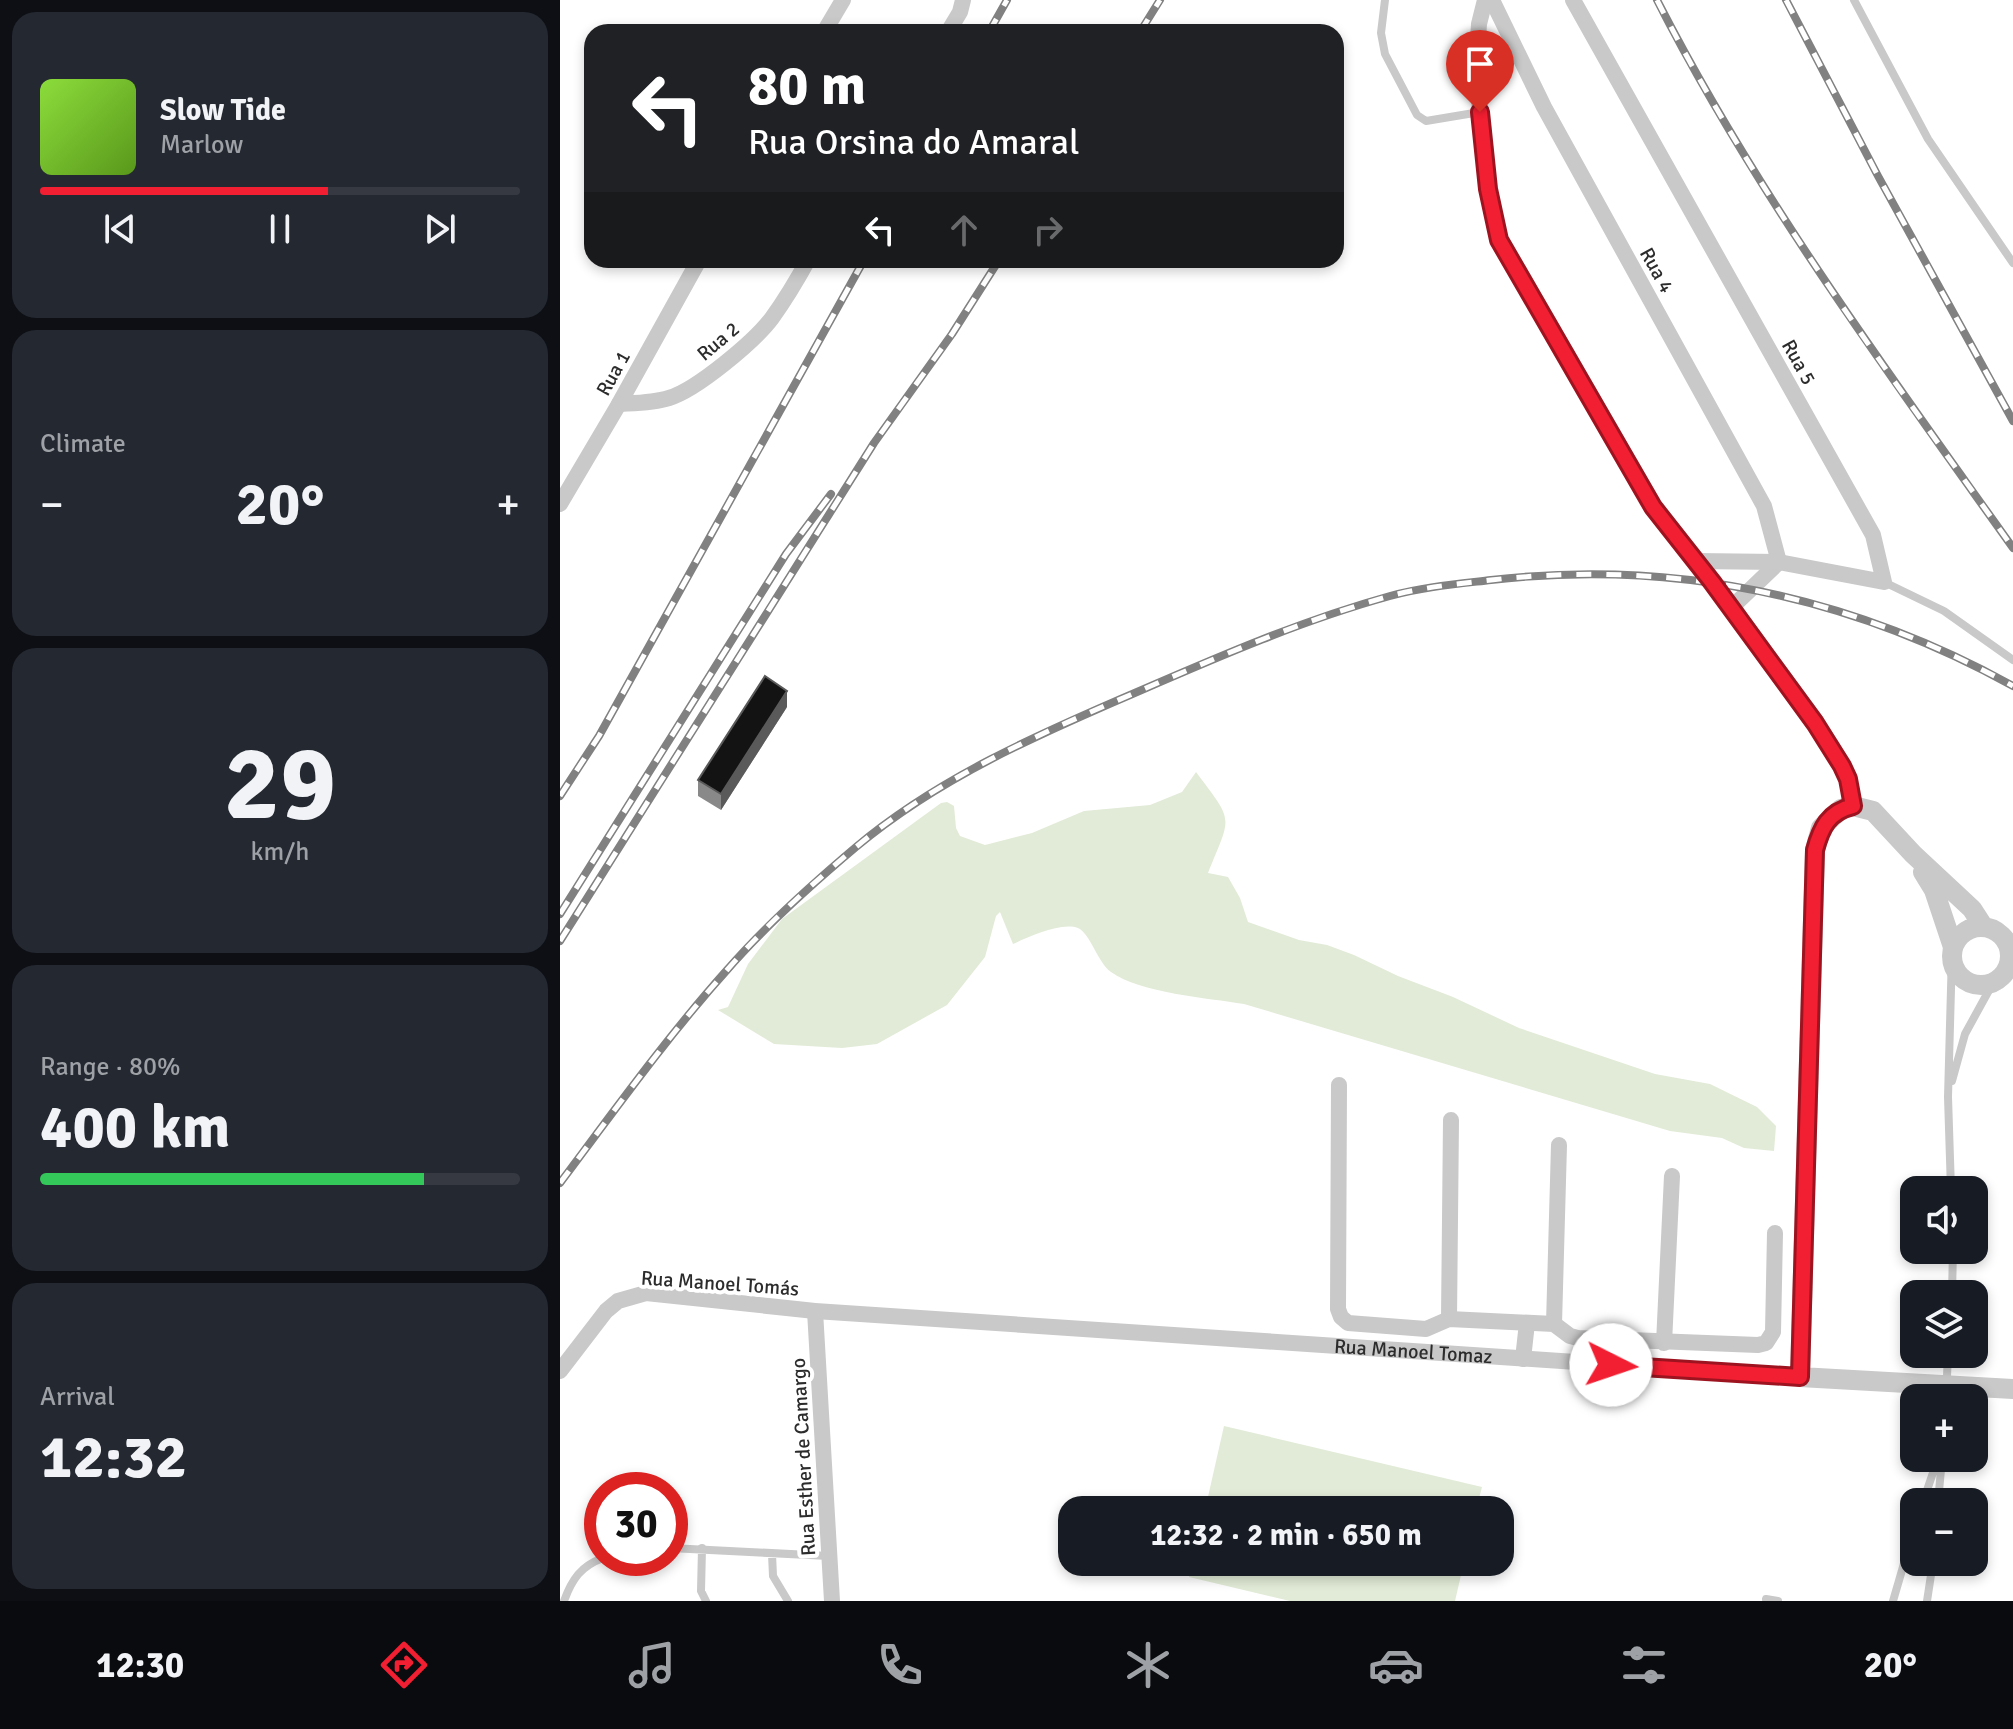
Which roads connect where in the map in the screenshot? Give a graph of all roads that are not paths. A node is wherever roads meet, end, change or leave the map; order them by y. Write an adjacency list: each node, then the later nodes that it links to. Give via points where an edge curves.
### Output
1 (843, 0): 8 (street)
2 (963, 0): 9 (street)
3 (1385, 0): 10 (lane, via 1385,54 1417,115 1426,121)
4 (1485, 0): 10 (street, via 1476,71)
5 (1492, 0): 17 (street, Rua 4, via 1544,107 1764,506)
6 (1573, 0): 18 (street, Rua 5, via 1873,535)
7 (1854, 0): 11 (lane, via 1928,139)
8 (829, 24)
9 (953, 24)
10 (1480, 112): 16 (street, via 1499,240 1653,507)
11 (2013, 263)
12 (695, 268): 14 (street, Rua 1)
13 (803, 268): 14 (street, Rua 2, via 760,332 709,375 667,399)
14 (619, 404): 15 (street, Rua 1)
15 (560, 504)
16 (1695, 561): 17 (street); 19 (street)
17 (1779, 562): 18 (street); 19 (street)
18 (1884, 582): 20 (lane, via 1944,611)
19 (1730, 609): 21 (street, via 1842,766)
20 (2013, 660)
21 (1853, 806): 22 (street, via 1873,811); 40 (street, via 1831,816 1815,850)
22 (1913, 854): 23 (street); 24 (street, via 1934,890)
23 (1998, 929): 24 (street, via 1968,929); 25 (street, via 2010,949)
24 (1952, 950): 25 (street, via 1956,972 1964,979 1983,985); 27 (lane)
25 (2002, 979): 27 (lane, via 1965,1034)
26 (1339, 1085): 34 (street, via 1341,1317 1348,1323 1426,1329)
27 (1948, 1097): 31 (lane)
28 (1451, 1120): 34 (street)
29 (1559, 1145): 36 (street)
30 (1672, 1176): 37 (street)
31 (1951, 1176)
32 (1775, 1233): 37 (street, via 1773,1332 1766,1343)
33 (815, 1311): 38 (street, Rua Manoel Tomaz); 39 (street, Rua Manoel Tomás, via 632,1295 606,1311); 45 (street, Rua Esther de Camargo)
34 (1449, 1319): 35 (street)
35 (1527, 1323): 36 (street); 38 (street)
36 (1554, 1324): 37 (street, via 1578,1338)
37 (1664, 1343)
38 (1523, 1359): 40 (street, Rua Manoel Tomaz)
39 (560, 1371)
40 (1800, 1377): 41 (street, Rua Manoel Tomaz)
41 (2013, 1389)
42 (688, 1548): 43 (lane)
43 (702, 1548): 44 (lane); 51 (lane, via 701,1591)
44 (772, 1554): 45 (lane); 52 (lane, via 773,1576)
45 (829, 1556): 53 (street, Rua Esther de Camargo)
46 (584, 1568): 50 (lane, via 572,1580)
47 (1900, 1576): 55 (lane)
48 (1931, 1576): 56 (lane)
49 (1766, 1599): 54 (lane)
50 (564, 1601)
51 (706, 1601)
52 (788, 1601)
53 (832, 1601)
54 (1778, 1601)
55 (1893, 1601)
56 (1927, 1601)

